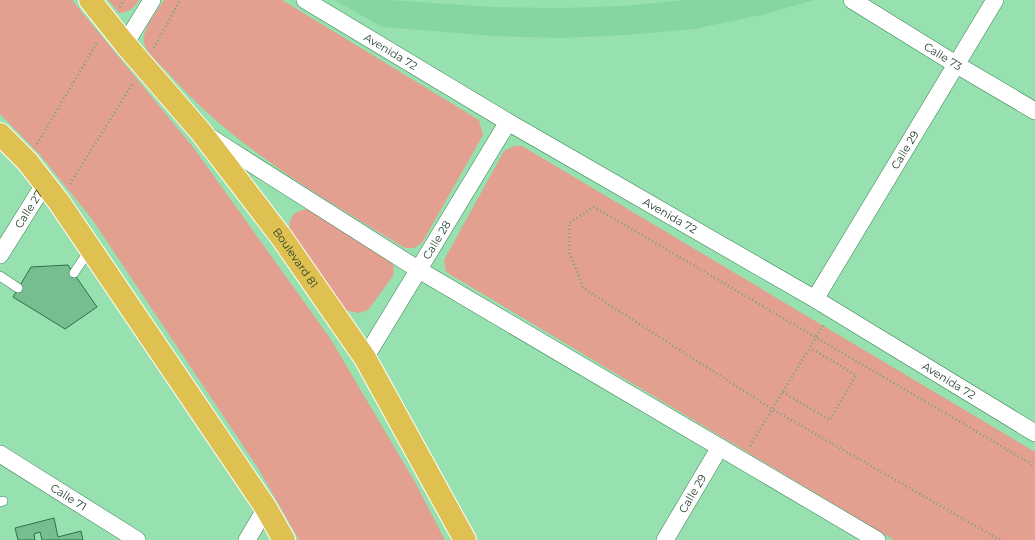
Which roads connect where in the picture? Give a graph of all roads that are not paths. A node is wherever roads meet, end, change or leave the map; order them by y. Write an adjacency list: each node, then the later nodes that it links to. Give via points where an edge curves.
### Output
1 (90, 0): 6 (highway, Boulevard 81)
2 (152, 0): 6 (street)
3 (305, 0): 9 (street, Avenida 72)
4 (852, 0): 7 (street, Calle 73)
5 (996, 0): 7 (street, Calle 29)
6 (125, 44): 10 (highway, Boulevard 81)
7 (957, 65): 8 (street, Calle 73); 19 (street, Calle 29)
8 (1035, 111)
9 (508, 122): 15 (street, Calle 28); 19 (street, Avenida 72)
10 (201, 132): 15 (street); 20 (highway, Boulevard 81, via 282,238)
11 (0, 134): 12 (highway)
12 (45, 183): 13 (highway); 14 (street, Calle 27)
13 (90, 248): 16 (lane); 24 (highway)
14 (0, 255)
15 (419, 270): 20 (street, Calle 28); 22 (street)
16 (74, 273)
17 (0, 276): 18 (lane)
18 (18, 288)
19 (815, 299): 21 (street, Avenida 72)
20 (365, 358): 28 (highway, Boulevard 81)
21 (1035, 433)
22 (720, 447): 29 (street, Calle 29); 30 (street)
23 (0, 454): 25 (street, Calle 71)
24 (266, 508): 26 (street); 27 (highway)
25 (137, 540)
26 (247, 540)
27 (284, 540)
28 (465, 540)
29 (665, 540)
30 (878, 540)

